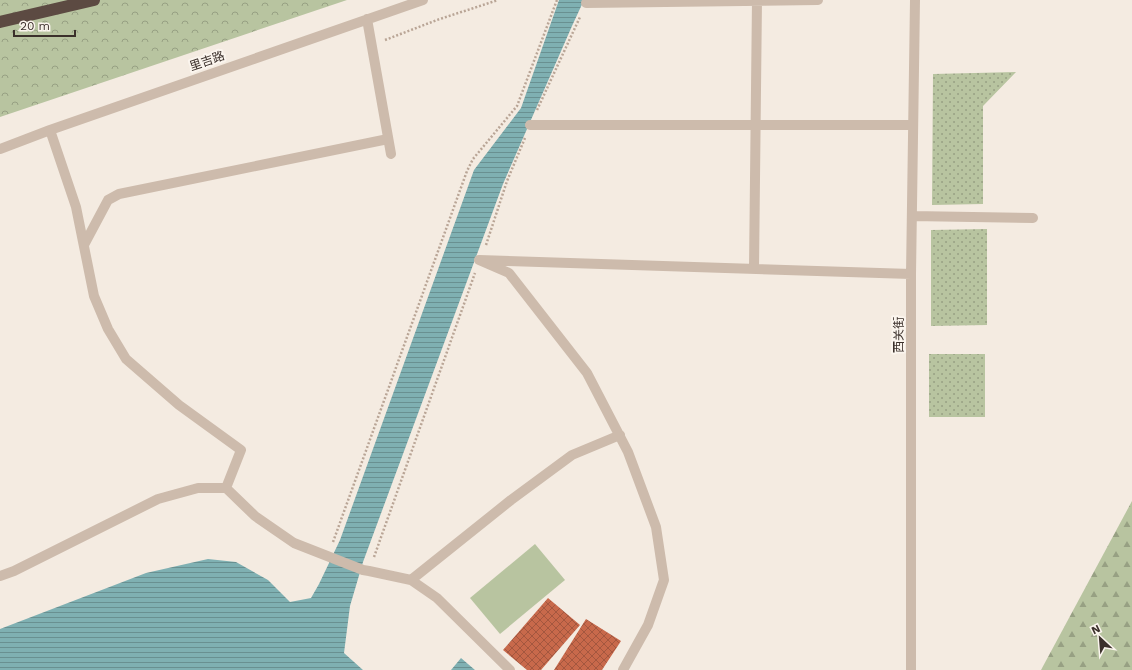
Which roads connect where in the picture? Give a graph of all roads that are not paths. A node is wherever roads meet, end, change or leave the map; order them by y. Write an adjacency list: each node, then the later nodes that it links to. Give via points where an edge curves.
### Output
1 (94, 0): 8 (highway)
2 (423, 0): 7 (street, 里吉路)
3 (757, 0): 4 (street); 6 (street); 10 (street)
4 (818, 0)
5 (915, 0): 11 (street, 西关街)
6 (586, 3)
7 (368, 19): 12 (street, 里吉路); 13 (street)
8 (0, 22)
9 (530, 125): 10 (street)
10 (756, 125): 11 (street); 19 (street)
11 (913, 125): 16 (street, 西关街)
12 (50, 130): 14 (street, 里吉路); 18 (street, via 76,208)
13 (388, 139): 15 (street); 18 (street, via 119,194 108,200)
14 (0, 149)
15 (391, 154)
16 (912, 216): 17 (street); 20 (street, 西关街)
17 (1033, 218)
18 (84, 245): 22 (street, via 94,296 108,329 126,359 179,405 241,450)
19 (754, 269): 20 (street); 21 (street, via 479,260 509,273 587,373)
20 (911, 274): 27 (street, 西关街)
21 (620, 435): 24 (street, via 572,455); 26 (street, via 656,527 664,580 648,626)
22 (226, 488): 23 (street, via 198,488 158,499); 24 (street, via 255,516 294,543 366,571)
23 (0, 576)
24 (411, 580): 25 (street, via 437,598)
25 (510, 670)
26 (623, 670)
27 (911, 670)

